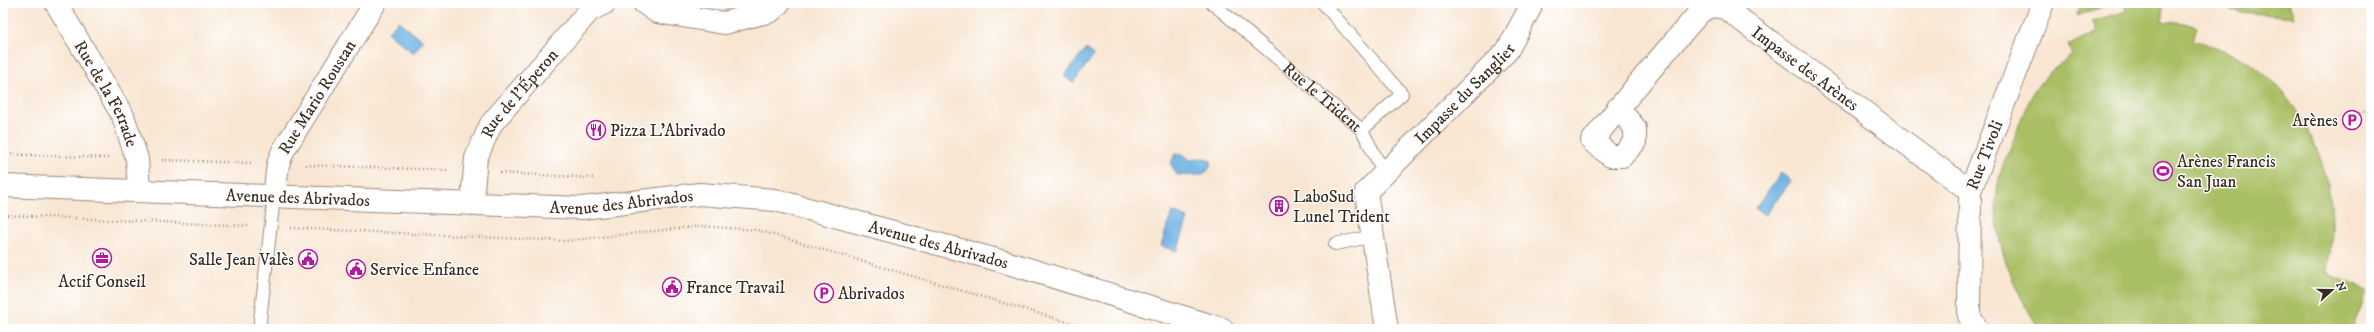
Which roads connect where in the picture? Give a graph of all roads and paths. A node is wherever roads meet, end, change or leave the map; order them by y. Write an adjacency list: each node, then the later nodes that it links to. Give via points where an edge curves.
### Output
1 (56, 3): 15 (street, Rue de la Ferrade, via 123,116)
2 (375, 3): 16 (street, Rue Mario Roustan, via 283,151)
3 (605, 3): 17 (street, Rue de l'Éperon, via 590,10 491,124 476,158)
4 (644, 3): 5 (street, via 657,12 724,23 771,11)
5 (779, 3)
6 (1212, 3): 13 (lane, Rue le Trident)
7 (1323, 3): 13 (lane, via 1402,94)
8 (2043, 3): 22 (street, Rue Tivoli)
9 (1531, 5): 18 (street, Impasse du Sanglier, via 1507,51)
10 (1618, 108): 22 (street, Impasse des Arènes, via 1700,12 1712,6 1725,8)
11 (2371, 109): 12 (path)
12 (2352, 116)
13 (1362, 130): 18 (lane, Rue le Trident)
14 (3, 154): 15 (path)
15 (137, 159): 16 (path); 21 (street, Rue de la Ferrade)
16 (278, 164): 17 (path); 24 (street, Rue Mario Roustan)
17 (474, 171): 19 (path); 25 (street, Rue de l'Éperon, via 473,189)
18 (1384, 173): 29 (street, via 1366,192)
19 (596, 178)
20 (3, 186): 21 (street, Avenue des Abrivados)
21 (139, 191): 24 (street, Avenue des Abrivados)
22 (1970, 191): 31 (street, Rue Tivoli)
23 (700, 194): 25 (street, Avenue des Abrivados, via 582,208); 27 (path); 34 (street, Avenue des Abrivados, via 776,200 1005,262)
24 (274, 197): 25 (street, Avenue des Abrivados); 28 (lane)
25 (476, 205)
26 (3, 215): 28 (path)
27 (701, 226): 28 (path, via 566,241); 33 (path, via 757,230)
28 (270, 227): 32 (lane)
29 (1374, 236): 30 (lane); 35 (street)
30 (1335, 244)
31 (1969, 325)
32 (259, 329)
33 (1091, 329)
34 (1222, 329)
35 (1387, 329)

